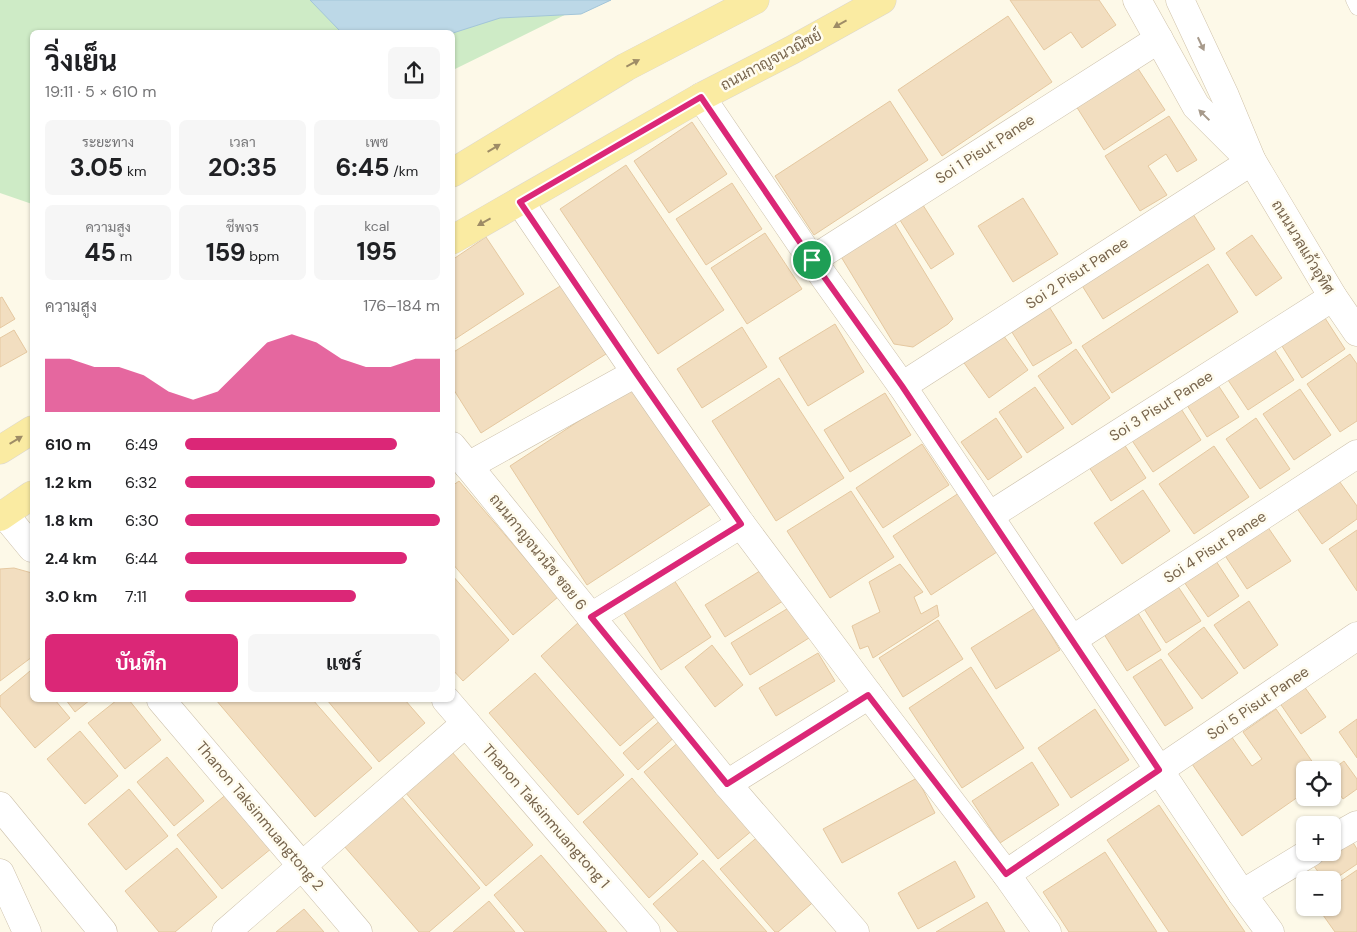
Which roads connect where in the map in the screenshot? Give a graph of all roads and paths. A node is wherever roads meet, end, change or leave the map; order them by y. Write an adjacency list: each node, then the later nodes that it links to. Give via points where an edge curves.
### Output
1 (755, 0): 10 (main road, one-way to 1, via 626,67)
2 (882, 0): 8 (main road, ถนนกาญจนวณิชย์, one-way to 8)
3 (1180, 0): 9 (street, ถนนนวลแก้วอุทิศ, one-way to 9)
4 (1353, 0): 6 (lane)
5 (1137, 1): 7 (street, ถนนนวลแก้วอุทิศ)
6 (1357, 8)
7 (1159, 39): 9 (street, ถนนนวลแก้วอุทิศ, one-way to 7, via 1196,106); 13 (street, Soi 1 Pisut Panee)
8 (701, 97): 11 (main road, ถนนกาญจนวณิชย์); 13 (street)
9 (1252, 161): 14 (street, ถนนนวลแก้วอุทิศ); 17 (street, Soi 2 Pisut Panee)
10 (455, 171)
11 (520, 202): 12 (main road, ถนนกาญจนวณิชย์, one-way to 12); 16 (street)
12 (455, 238)
13 (812, 260): 17 (street)
14 (1333, 297): 15 (street, ถนนนวลแก้วอุทิศ); 24 (street, Soi 3 Pisut Panee)
15 (1357, 332)
16 (636, 373): 21 (street); 25 (street)
17 (902, 386): 24 (street)
18 (30, 431): 19 (main road, one-way to 18)
19 (0, 450)
20 (1357, 454): 29 (street, Soi 4 Pisut Panee)
21 (460, 456): 27 (street, ถนนกาญจนวนิช ซอย 6)
22 (30, 496): 23 (main road)
23 (2, 515): 26 (street)
24 (989, 516): 29 (street)
25 (741, 524): 27 (street); 30 (street)
26 (30, 546)
27 (591, 617): 35 (street, ถนนกาญจนวนิช ซอย 6)
28 (1357, 636): 34 (street, Soi 5 Pisut Panee)
29 (1072, 640): 34 (street)
30 (868, 695): 35 (street); 42 (street)
31 (163, 702): 40 (street, Thanon Taksinmuangtong 2)
32 (448, 702): 33 (street, Thanon Taksinmuangtong 1)
33 (466, 723): 40 (street); 48 (street, Thanon Taksinmuangtong 1)
34 (1159, 770): 42 (street, Soi 5 Pisut Panee); 43 (street)
35 (727, 784): 49 (street, ถนนกาญจนวนิช ซอย 6)
36 (0, 806): 45 (street)
37 (1357, 824): 38 (street)
38 (1341, 834)
39 (1296, 861): 43 (street)
40 (303, 867): 46 (street); 47 (street, Thanon Taksinmuangtong 2)
41 (0, 873): 44 (street)
42 (1006, 874): 50 (street)
43 (1242, 894): 51 (street)
44 (27, 932)
45 (103, 932)
46 (226, 932)
47 (358, 932)
48 (646, 932)
49 (855, 932)
50 (1047, 932)
51 (1270, 932)

